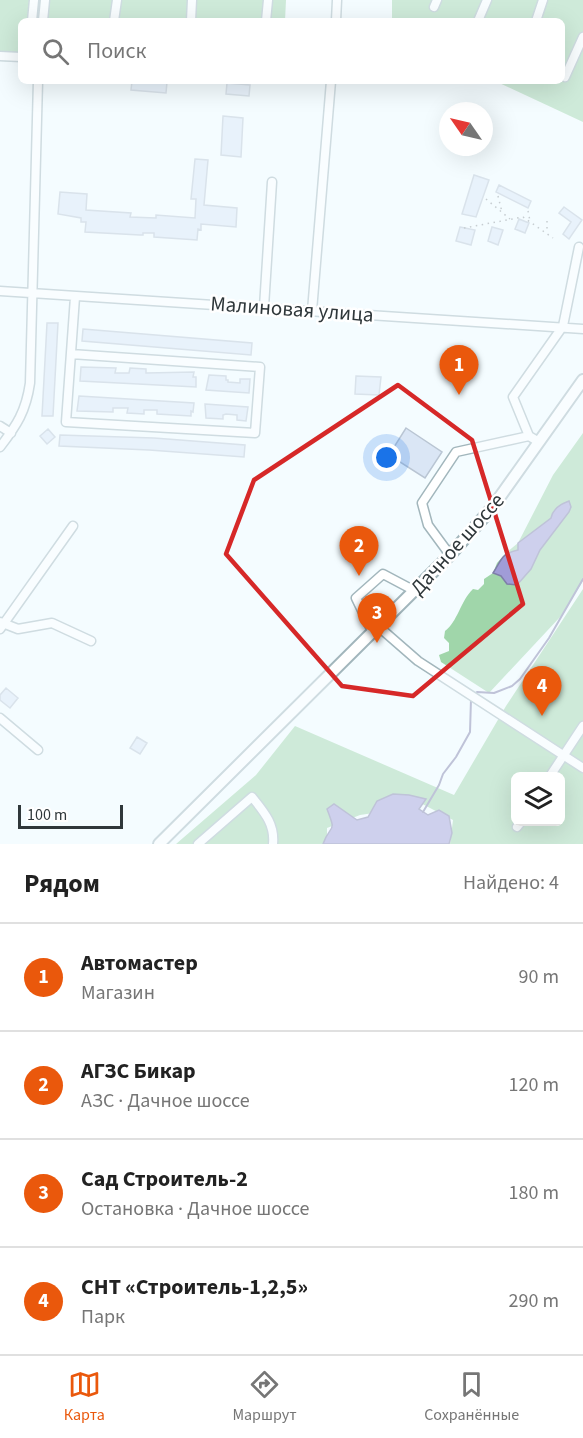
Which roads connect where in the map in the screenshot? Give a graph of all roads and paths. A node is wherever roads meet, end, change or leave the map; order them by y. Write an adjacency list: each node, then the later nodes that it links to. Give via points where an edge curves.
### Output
1 (34, 0): 9 (street)
2 (45, 0): 10 (street)
3 (117, 0): 11 (street)
4 (192, 0): 12 (street)
5 (268, 0): 13 (street)
6 (337, 0): 14 (street)
7 (487, 0): 15 (street)
8 (543, 0): 16 (street)
9 (32, 18)
10 (43, 18)
11 (114, 18)
12 (191, 18)
13 (266, 18)
14 (336, 18)
15 (478, 18)
16 (537, 18)
17 (583, 37): 20 (street)
18 (0, 56): 19 (street)
19 (18, 57)
20 (565, 77)
21 (38, 84): 36 (street)
22 (331, 84): 39 (street)
23 (272, 182): 38 (street)
24 (498, 195): 27 (path)
25 (486, 199): 27 (path)
26 (528, 211): 30 (path)
27 (502, 213): 28 (path)
28 (511, 219): 30 (path, via 523,217); 31 (path)
29 (547, 221): 32 (path)
30 (530, 222): 32 (path)
31 (464, 228)
32 (547, 234): 33 (path)
33 (553, 238)
34 (579, 247): 40 (street)
35 (0, 291): 36 (street, Малиновая улица)
36 (32, 293): 37 (street, Малиновая улица); 45 (street, via 30,383 26,406)
37 (75, 297): 38 (street, Малиновая улица); 42 (street)
38 (264, 307): 39 (street, Малиновая улица)
39 (312, 310): 40 (street, Малиновая улица)
40 (563, 326): 41 (street, Малиновая улица); 46 (street, via 513,398)
41 (583, 328)
42 (71, 354): 42 (street, via 66,422 255,433 260,367)
43 (583, 380): 46 (main road, Дачное шоссе)
44 (0, 426): 45 (street)
45 (11, 433): 47 (street)
46 (534, 439): 49 (main road, Дачное шоссе, via 492,508); 49 (street, via 456,452 422,503 428,525)
47 (0, 447)
48 (73, 526): 51 (street)
49 (450, 555): 50 (main road, Дачное шоссе)
50 (415, 591): 52 (main road, Дачное шоссе); 52 (street, via 383,574 356,598)
51 (1, 625): 53 (street, via 18,629 52,623)
52 (376, 630): 57 (street); 60 (main road, Дачное шоссе)
53 (91, 641)
54 (0, 718): 56 (street)
55 (583, 726): 57 (street)
56 (38, 750)
57 (564, 756): 58 (street); 59 (street)
58 (583, 768)
59 (553, 772)
60 (159, 844)
61 (198, 844): 62 (street, via 252,797 268,817)
62 (273, 844)

